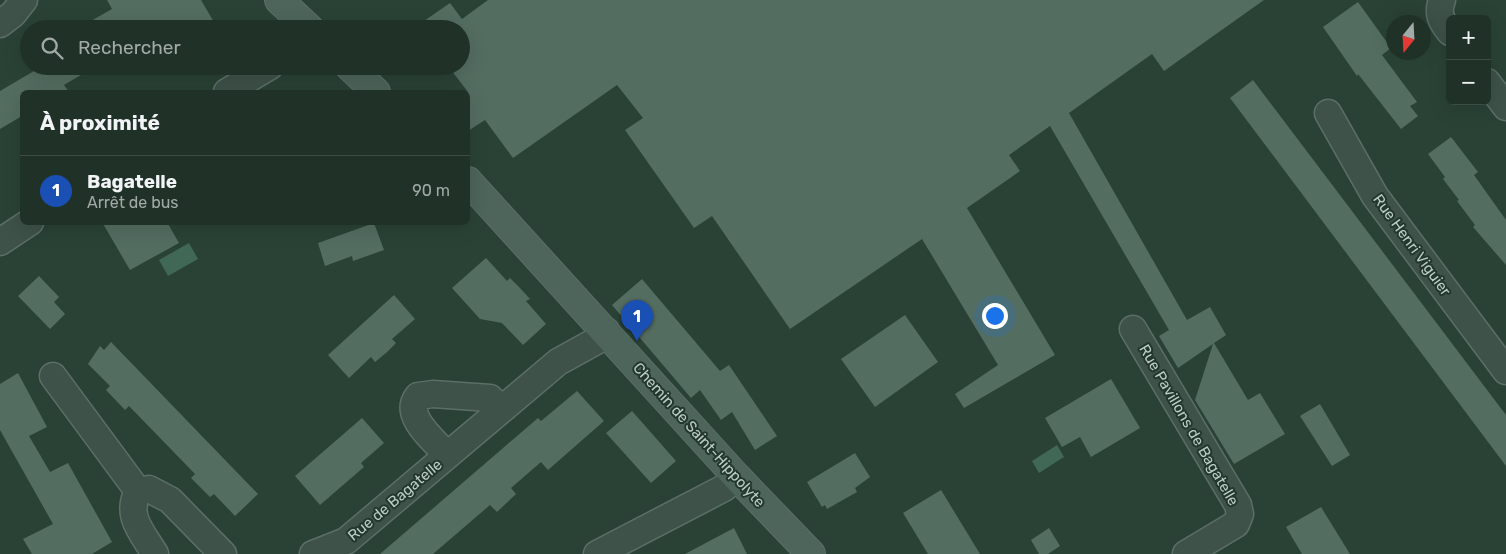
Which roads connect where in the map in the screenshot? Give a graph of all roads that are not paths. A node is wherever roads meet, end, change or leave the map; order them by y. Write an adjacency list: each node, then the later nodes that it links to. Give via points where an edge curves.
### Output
1 (24, 0): 5 (street)
2 (279, 0): 4 (street)
3 (1442, 0): 6 (street, via 1438,10)
4 (300, 20)
5 (0, 24)
6 (1446, 27)
7 (255, 75): 10 (street)
8 (358, 75): 11 (street)
9 (1491, 87): 12 (street)
10 (230, 90)
11 (374, 90)
12 (1506, 107)
13 (1328, 113): 19 (street, Rue Henri Viguier, via 1375,196)
14 (470, 183): 18 (street, Chemin de Saint-Hippolyte)
15 (26, 225): 16 (street)
16 (0, 242)
17 (1133, 329): 30 (street, Rue Pavillons de Bagatelle, via 1238,505 1240,514 1236,524)
18 (606, 332): 21 (street, Rue de Bagatelle, via 558,362); 23 (street, Chemin de Saint-Hippolyte)
19 (1506, 371)
20 (53, 376): 24 (street)
21 (501, 409): 22 (street, Rue de Bagatelle); 22 (street, Rue de Bagatelle, via 490,398 418,396 413,410 416,419)
22 (447, 455): 27 (street, Rue de Bagatelle, via 346,541)
23 (736, 476): 28 (street, via 724,488); 29 (street, Chemin de Saint-Hippolyte)
24 (138, 491): 25 (street, via 132,512); 26 (street, via 149,489 170,500)
25 (155, 554)
26 (223, 554)
27 (313, 554)
28 (597, 554)
29 (811, 554)
30 (1186, 554)

